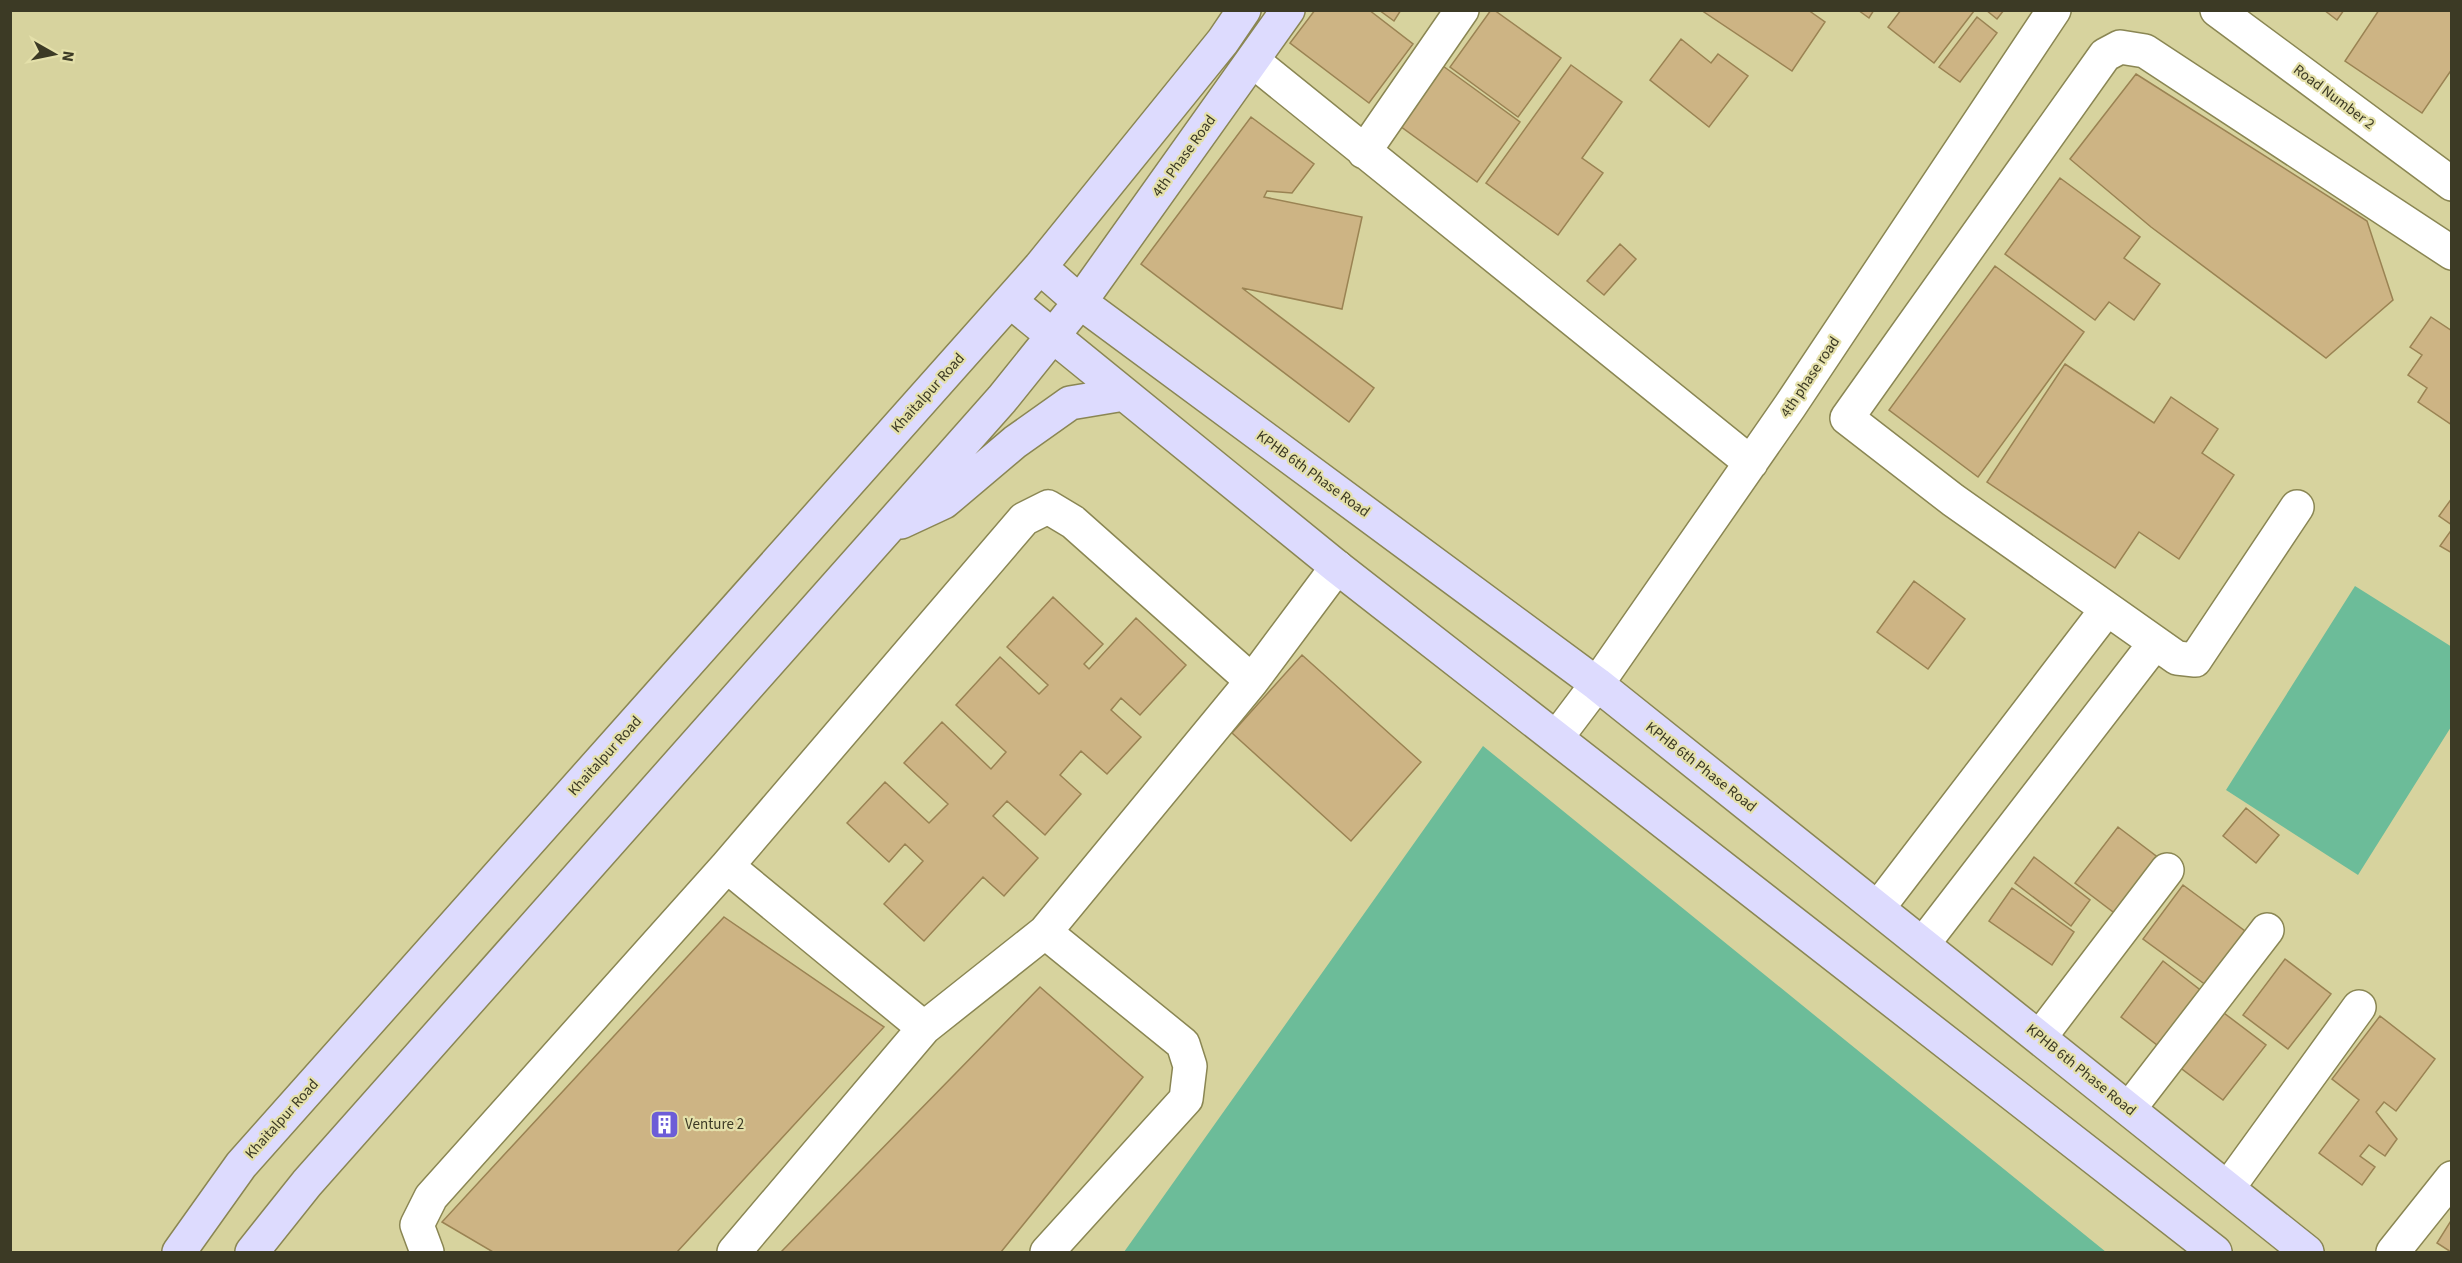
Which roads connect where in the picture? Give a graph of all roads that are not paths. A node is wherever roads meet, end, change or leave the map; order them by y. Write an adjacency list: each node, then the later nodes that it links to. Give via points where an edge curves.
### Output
1 (1244, 10): 10 (street)
2 (1288, 10): 6 (street, 4th Phase Road)
3 (1462, 10): 7 (street)
4 (2054, 10): 15 (street, 4th phase road)
5 (2217, 10): 8 (street, Road Number 2)
6 (1253, 61): 7 (street); 12 (street, 4th Phase Road)
7 (1364, 152): 15 (street)
8 (2451, 184)
9 (2451, 253): 19 (street, via 2145,51 2120,47 2105,55 1847,418 1953,500)
10 (1040, 267): 11 (street, Khaitalpur Road); 12 (street, KPHB 6th Phase Road)
11 (1010, 302): 13 (street); 36 (street, Khaitalpur Road, via 241,1165)
12 (1080, 302): 13 (street); 22 (street, KPHB 6th Phase Road)
13 (1052, 336): 14 (street); 17 (street)
14 (1124, 394): 17 (street, via 1070,403 1015,442 944,502); 18 (street)
15 (1751, 463): 22 (street, 4th phase road)
16 (2297, 507): 20 (street, via 2195,660 2177,658)
17 (888, 528): 37 (street, via 307,1183)
18 (1337, 567): 21 (street); 23 (street)
19 (2107, 609): 20 (street); 26 (street)
20 (2155, 643): 29 (street)
21 (1252, 681): 24 (street, via 1073,522 1048,507 1024,519); 28 (street)
22 (1597, 684): 23 (street, 4th phase road); 26 (street, KPHB 6th Phase Road)
23 (1557, 737): 41 (street)
24 (727, 866): 31 (street); 38 (street, via 431,1197 417,1225)
25 (2167, 870): 32 (street)
26 (1878, 908): 29 (street, KPHB 6th Phase Road)
27 (2267, 930): 33 (street)
28 (1045, 932): 31 (street); 40 (street, via 1183,1044 1190,1066 1186,1100)
29 (1923, 944): 32 (street, KPHB 6th Phase Road)
30 (2360, 1007): 35 (street)
31 (924, 1028): 39 (street)
32 (2040, 1037): 33 (street, KPHB 6th Phase Road)
33 (2129, 1109): 35 (street, KPHB 6th Phase Road)
34 (2451, 1178): 43 (street)
35 (2228, 1188): 42 (street, KPHB 6th Phase Road)
36 (179, 1252)
37 (252, 1252)
38 (427, 1252)
39 (734, 1252)
40 (1047, 1252)
41 (2215, 1252)
42 (2307, 1252)
43 (2393, 1252)

